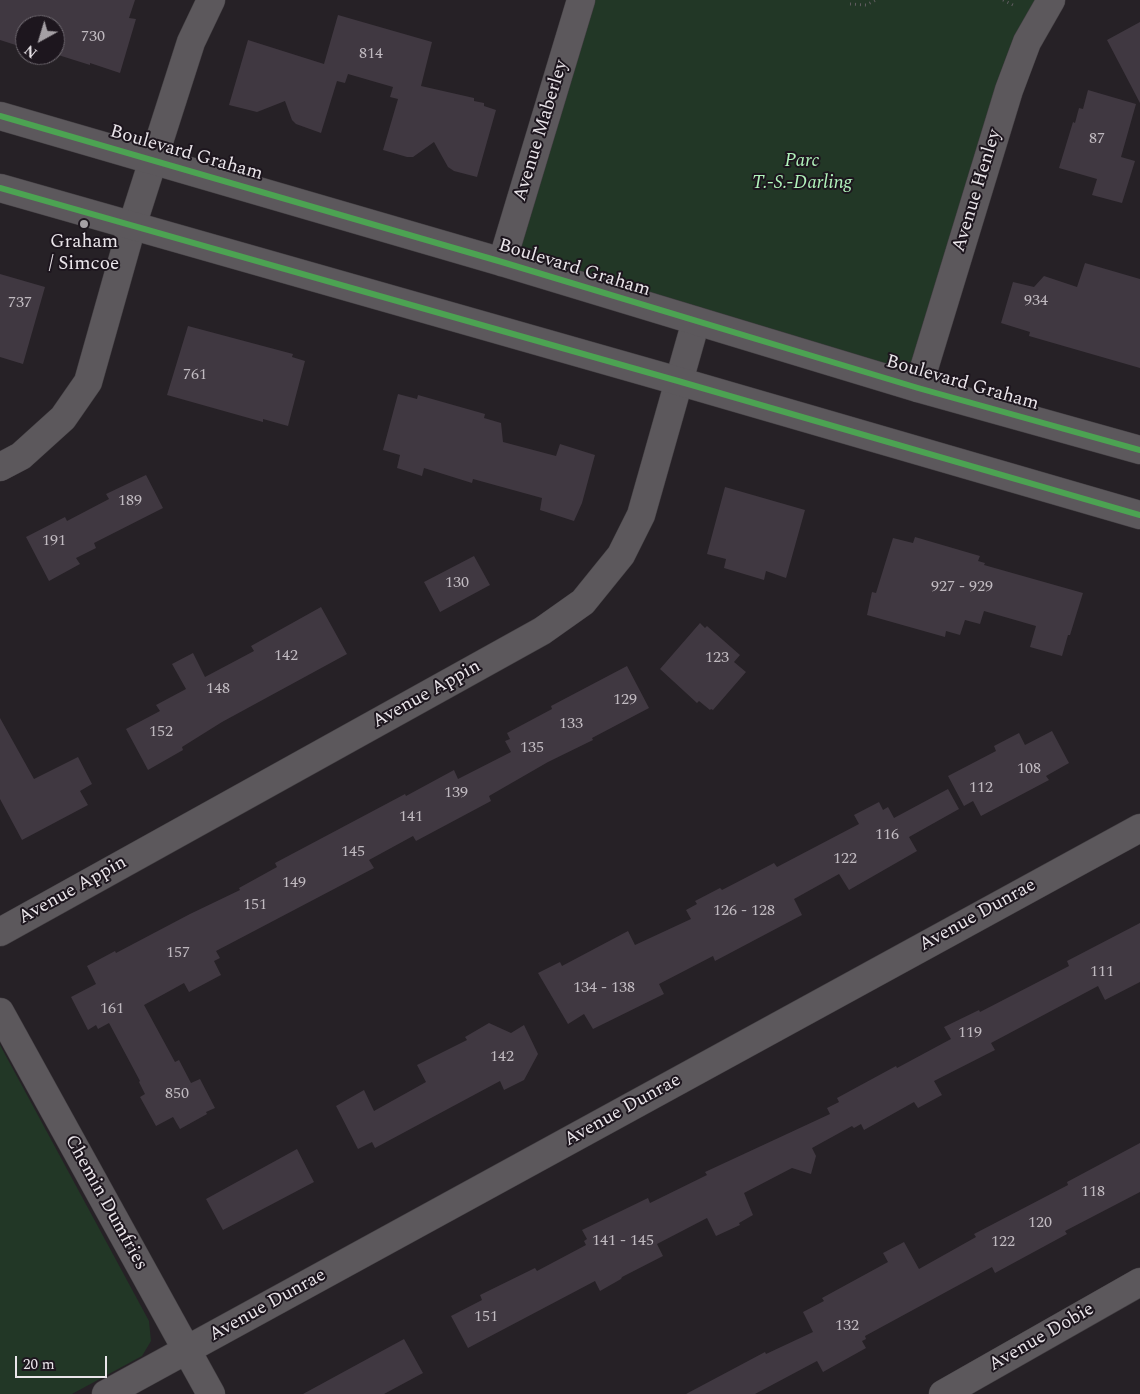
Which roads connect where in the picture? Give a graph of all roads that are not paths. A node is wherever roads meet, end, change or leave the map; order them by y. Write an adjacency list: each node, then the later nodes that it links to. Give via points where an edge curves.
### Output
1 (211, 0): 5 (street, via 190,42)
2 (581, 0): 8 (street, Avenue Maberley)
3 (1051, 0): 11 (street, Avenue Henley, via 1027,42 1009,90)
4 (0, 116): 5 (street, Boulevard Graham)
5 (153, 160): 7 (street); 8 (street, Boulevard Graham)
6 (0, 188): 7 (street)
7 (132, 226): 10 (street); 13 (street, via 88,382 63,418 21,456)
8 (502, 262): 9 (street, Boulevard Graham)
9 (696, 321): 10 (street, Avenue Appin); 11 (street, Boulevard Graham)
10 (678, 381): 14 (street); 16 (street, Avenue Appin, via 641,515 621,555 584,602 542,631)
11 (918, 388): 12 (street, Boulevard Graham)
12 (1140, 450)
13 (0, 467)
14 (1140, 515)
15 (1140, 828): 19 (street, Avenue Dunrae)
16 (0, 932)
17 (0, 1012): 19 (street, Chemin Dumfries)
18 (1140, 1282): 22 (street, Avenue Dobie)
19 (187, 1350): 20 (street, Avenue Dunrae); 21 (street, Chemin Dumfries)
20 (106, 1394)
21 (211, 1394)
22 (943, 1394)

